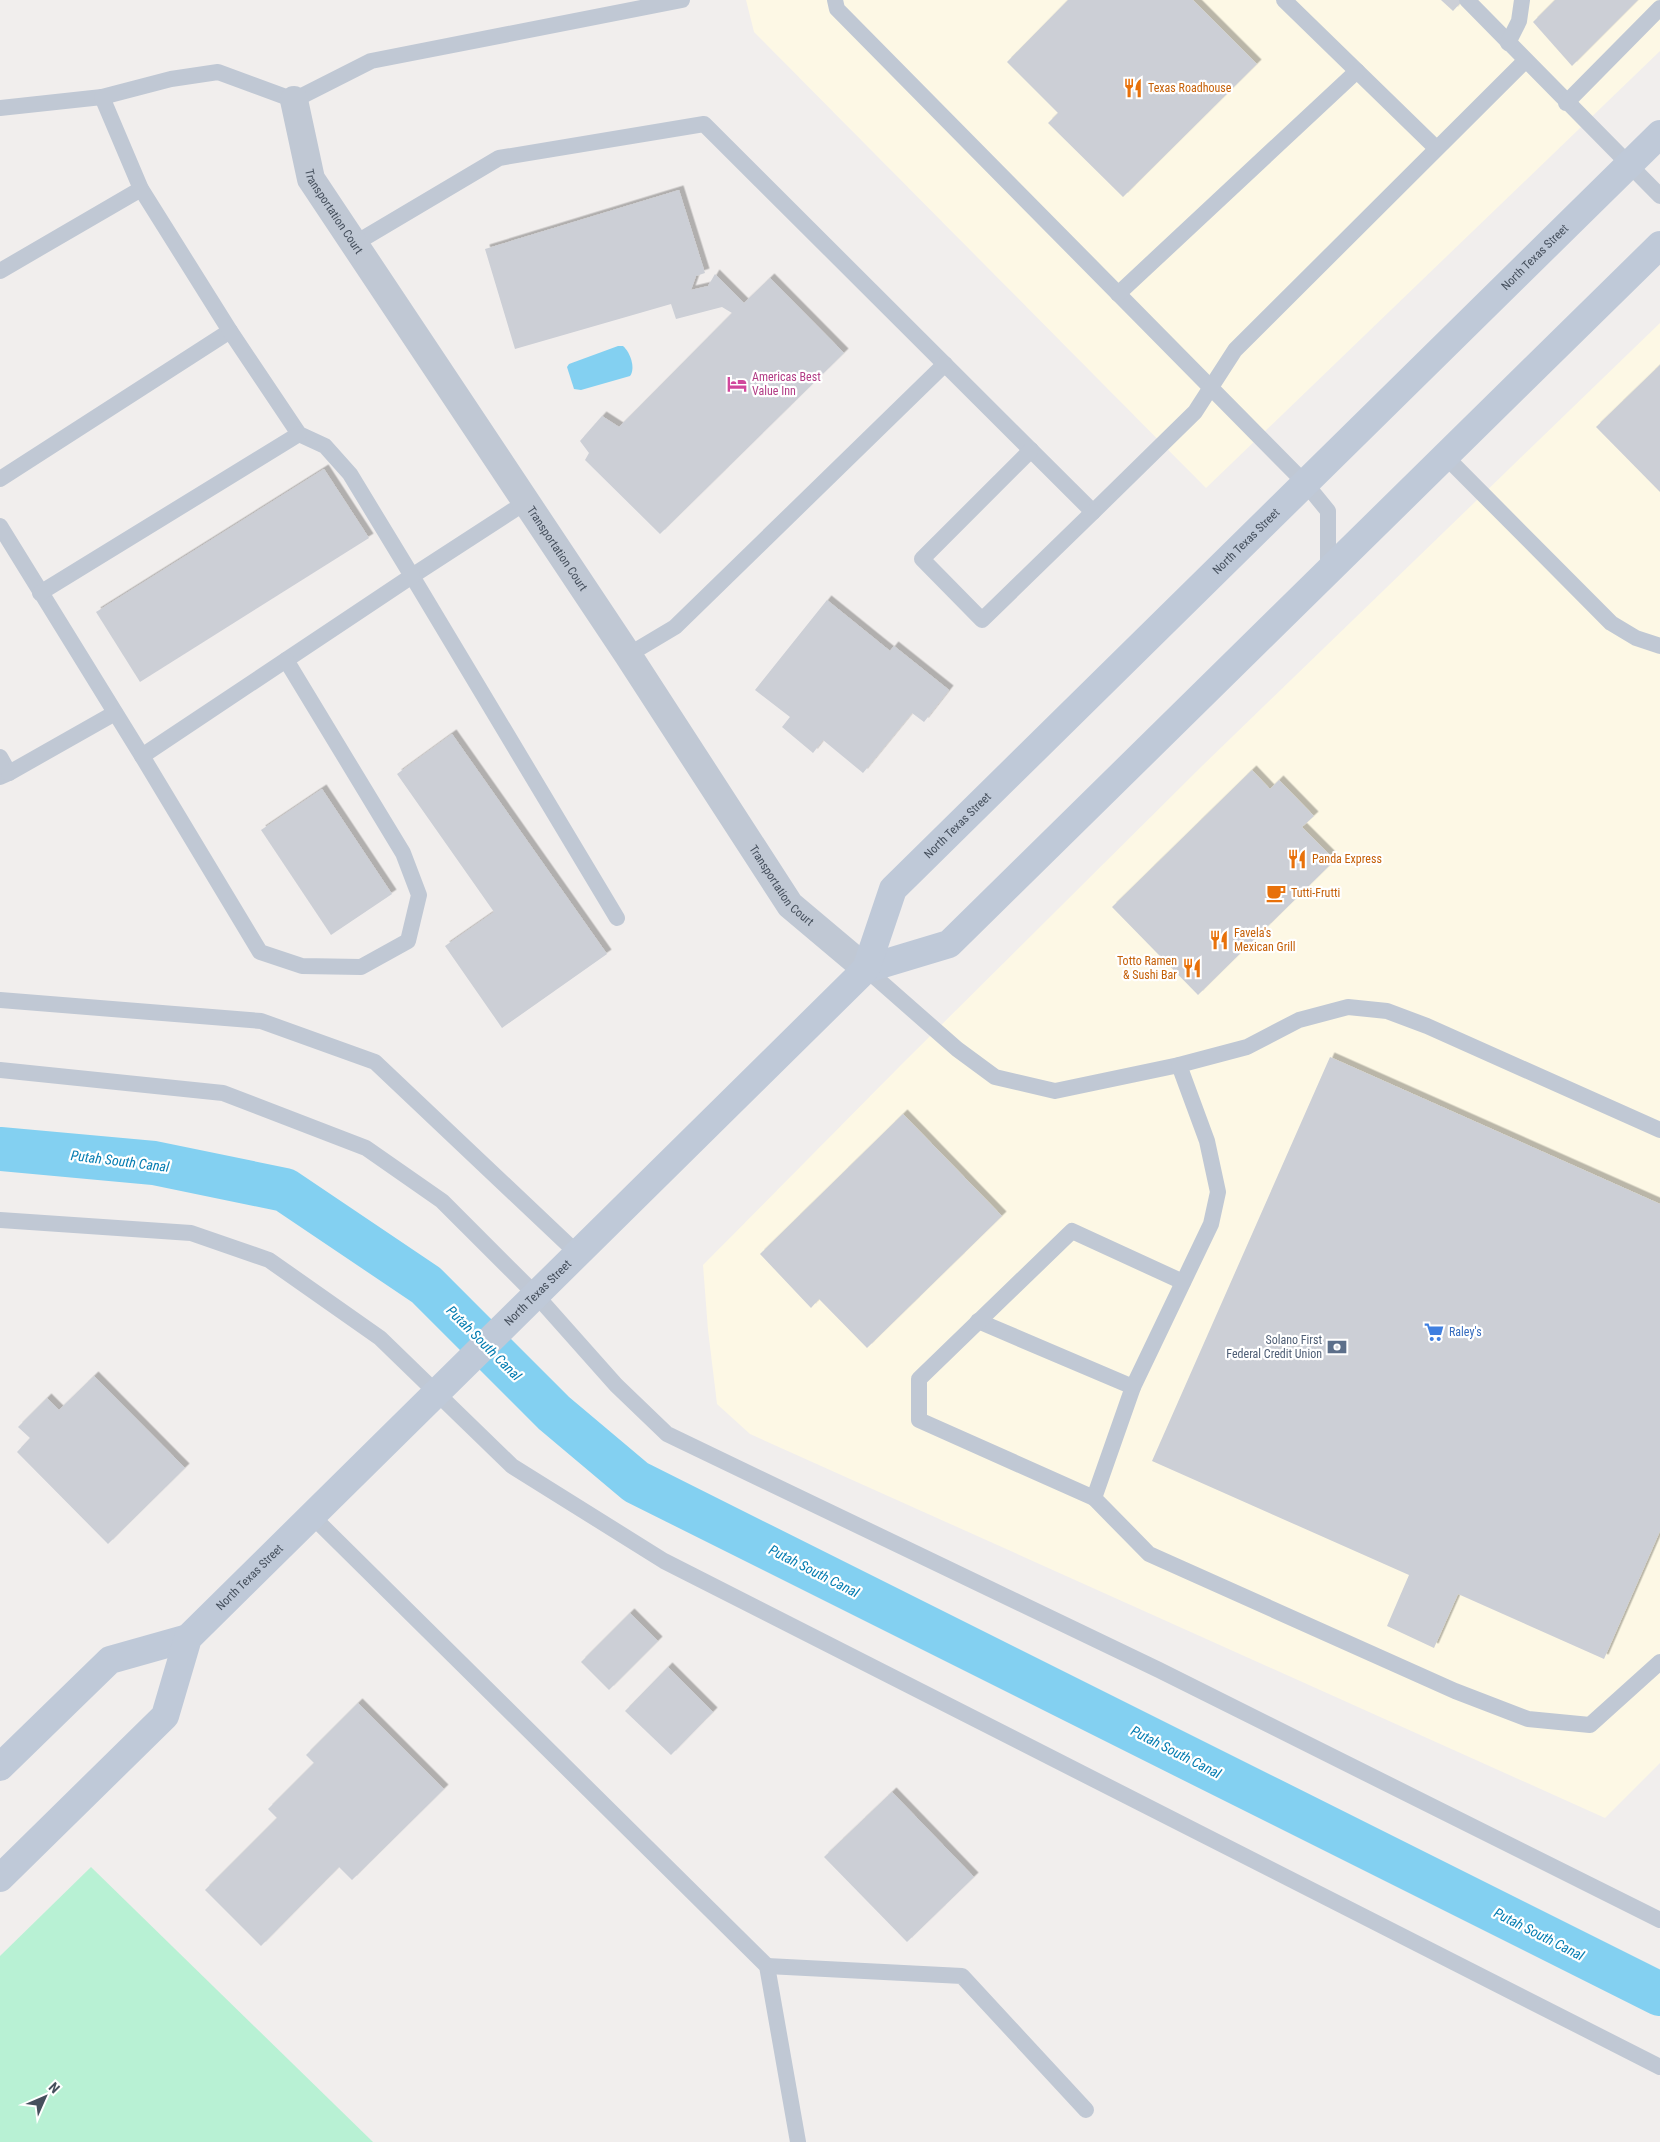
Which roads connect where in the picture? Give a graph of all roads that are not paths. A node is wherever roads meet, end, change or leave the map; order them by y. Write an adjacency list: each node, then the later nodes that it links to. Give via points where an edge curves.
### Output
1 (682, 0): 11 (lane, via 371,61)
2 (835, 0): 22 (lane, via 837,9)
3 (1284, 0): 9 (lane)
4 (1467, 0): 7 (lane)
5 (1522, 0): 7 (lane, via 1519,21)
6 (1660, 8): 12 (lane)
7 (1508, 43): 8 (lane)
8 (1524, 60): 12 (lane); 15 (lane)
9 (1357, 71): 15 (lane); 22 (lane)
10 (102, 97): 11 (lane, via 171,79 218,72); 13 (lane); 17 (lane)
11 (294, 100): 19 (street, Transportation Court, via 311,179)
12 (1566, 103): 16 (lane)
13 (0, 108)
14 (1660, 134): 16 (main road, North Texas Street)
15 (1436, 148): 25 (lane, via 1235,350)
16 (1628, 165): 18 (lane); 30 (main road, North Texas Street)
17 (141, 189): 21 (lane); 23 (lane)
18 (1660, 196)
19 (354, 244): 24 (lane, via 499,158 704,124); 31 (street, Transportation Court)
20 (1660, 245): 28 (main road, North Texas Street)
21 (0, 271)
22 (1118, 294): 25 (lane)
23 (230, 331): 26 (lane); 29 (lane)
24 (945, 364): 27 (lane); 38 (lane, via 675,627)
25 (1211, 388): 30 (lane); 32 (lane, via 1195,412)
26 (299, 434): 35 (lane, via 325,446 350,474); 36 (lane)
27 (1031, 450): 32 (lane); 32 (lane, via 922,559 982,620)
28 (1445, 456): 34 (main road, North Texas Street); 37 (lane, via 1611,623 1636,638)
29 (0, 479)
30 (1306, 484): 34 (lane, via 1328,511); 45 (main road, North Texas Street, via 893,889)
31 (526, 502): 35 (lane); 38 (street, Transportation Court)
32 (1094, 512)
33 (0, 526): 36 (lane)
34 (1328, 570): 45 (main road, North Texas Street, via 949,944)
35 (412, 576): 39 (lane); 44 (lane)
36 (40, 593): 40 (lane)
37 (1660, 646)
38 (628, 655): 45 (street, Transportation Court, via 790,905)
39 (286, 660): 41 (lane); 41 (lane, via 403,853 419,895 408,940 362,968 302,966 260,952)
40 (115, 713): 41 (lane); 43 (lane)
41 (142, 756)
42 (0, 757): 43 (lane)
43 (4, 775)
44 (617, 918)
45 (866, 969): 47 (lane, via 995,1078 1055,1090); 51 (main road, North Texas Street)
46 (0, 1000): 51 (lane, via 261,1021 375,1062)
47 (1178, 1065): 49 (lane, via 1247,1047 1317,1013 1348,1007 1387,1011); 52 (lane, via 1207,1141 1218,1192 1211,1224)
48 (0, 1070): 53 (lane, via 223,1093 366,1148 442,1201)
49 (1660, 1130)
50 (0, 1220): 56 (lane, via 191,1234 269,1260 380,1338)
51 (578, 1254): 53 (main road, North Texas Street)
52 (1183, 1282): 54 (lane, via 1072,1231); 55 (lane)
53 (536, 1295): 56 (main road, North Texas Street); 63 (lane, via 616,1385 667,1434 1159,1670)
54 (978, 1321): 55 (lane); 57 (lane, via 919,1379 919,1420)
55 (1133, 1387): 57 (lane)
56 (437, 1392): 58 (main road, North Texas Street); 65 (lane, via 512,1466 664,1561)
57 (1094, 1498): 60 (lane, via 1149,1554 1421,1676 1528,1719 1590,1725)
58 (312, 1516): 59 (main road, North Texas Street); 64 (lane)
59 (188, 1638): 61 (main road, North Texas Street, via 110,1660); 62 (main road, North Texas Street, via 166,1716)
60 (1660, 1662)
61 (0, 1767)
62 (0, 1878)
63 (1660, 1920)
64 (767, 1966): 66 (lane, via 962,1976); 67 (lane)
65 (1660, 2067)
66 (1086, 2110)
67 (798, 2142)

